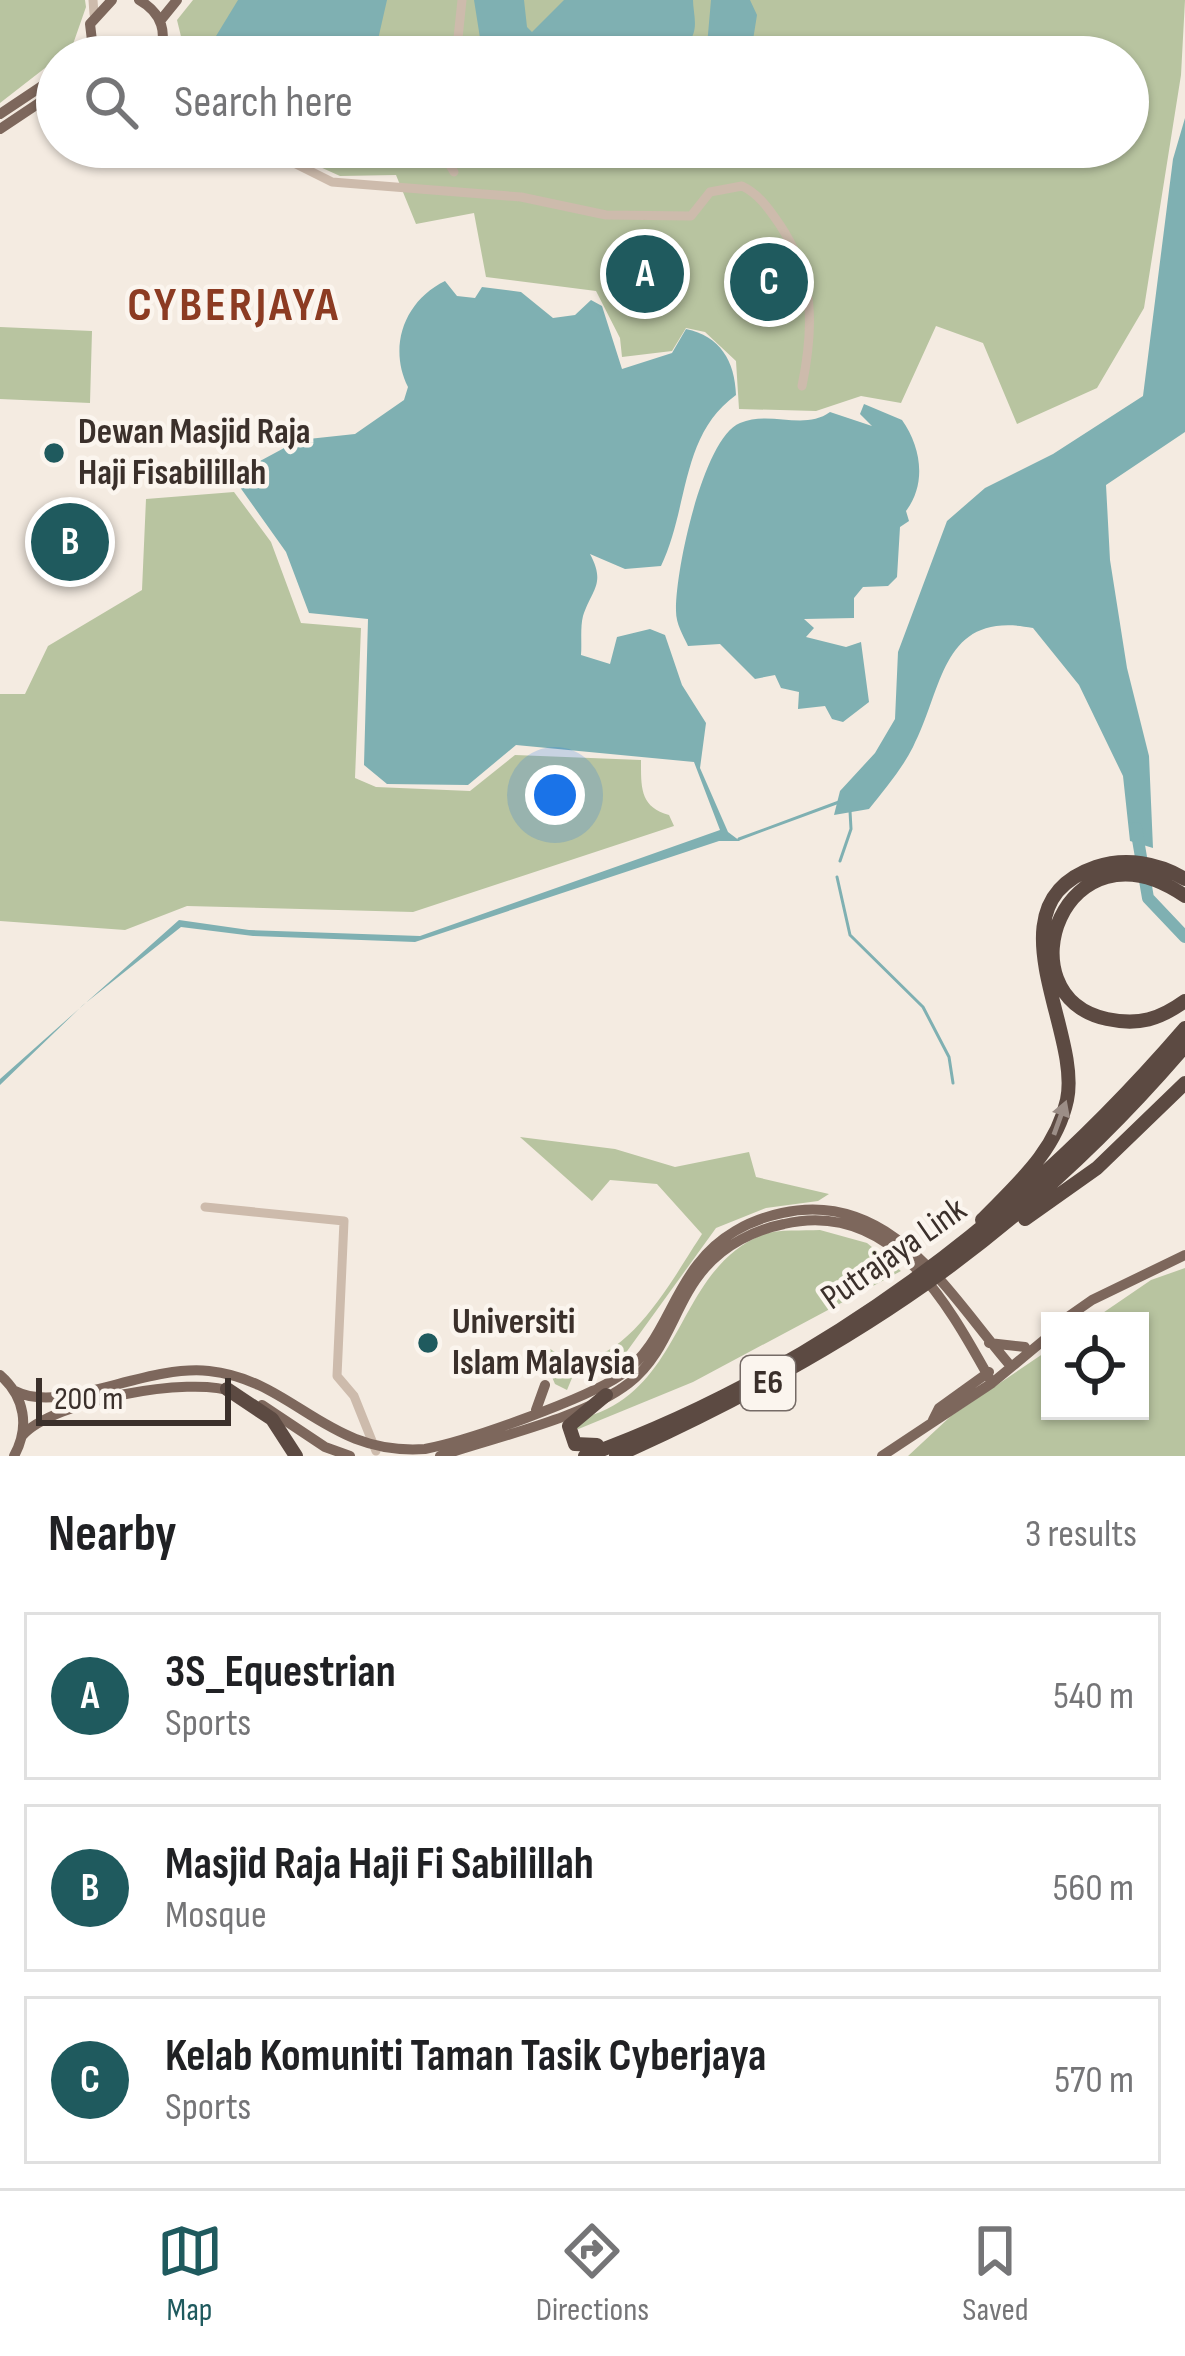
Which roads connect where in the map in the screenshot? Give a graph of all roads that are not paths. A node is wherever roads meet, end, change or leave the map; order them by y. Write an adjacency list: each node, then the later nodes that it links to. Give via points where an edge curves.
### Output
1 (93, 0): 6 (street)
2 (112, 0): 6 (main road)
3 (177, 0): 7 (main road)
4 (461, 0): 10 (street)
5 (148, 2): 7 (main road)
6 (94, 14): 8 (main road)
7 (160, 21): 9 (main road)
8 (88, 36)
9 (162, 36)
10 (458, 36)
11 (36, 90): 13 (main road)
12 (36, 105): 14 (main road)
13 (0, 114)
14 (0, 129)
15 (298, 168): 18 (street, via 332,182 521,197 628,215 691,215 710,192 742,186 767,206 803,266 812,324)
16 (452, 168): 17 (street)
17 (454, 172)
18 (802, 386)
19 (1124, 867): 20 (highway, via 1162,867); 21 (highway); 22 (highway, via 1086,886 1061,915 1052,956 1062,986 1095,1016 1126,1023 1163,1016); 29 (highway, one-way to 19, via 1039,1161 1067,1099 1066,1051 1041,957 1049,912 1079,875)
20 (1185, 879)
21 (1185, 896)
22 (1185, 1000)
23 (1185, 1028): 25 (highway, Putrajaya Link / E6)
24 (1185, 1046): 25 (highway, Putrajaya Link / E6)
25 (1160, 1067): 28 (highway, Putrajaya Link / E6); 29 (highway, Putrajaya Link / E6)
26 (1185, 1083): 28 (highway, via 1097,1168)
27 (206, 1207): 50 (street, via 344,1221 337,1376 354,1396)
28 (1012, 1222): 31 (highway, Putrajaya Link / E6)
29 (965, 1243): 31 (highway, Putrajaya Link / E6)
30 (1185, 1255): 33 (main road)
31 (954, 1260): 32 (highway, Putrajaya Link / E6)
32 (910, 1290): 51 (highway, Putrajaya Link / E6); 58 (highway, Putrajaya Link / E6, via 812,1360)
33 (1079, 1312)
34 (1041, 1337): 37 (main road)
35 (1041, 1338): 39 (main road)
36 (991, 1346): 37 (main road); 39 (main road); 40 (main road); 46 (main road, via 922,1258 890,1232 843,1212 795,1210 752,1221 716,1246 640,1358 620,1376)
37 (1024, 1347): 39 (main road)
38 (970, 1348): 40 (main road); 42 (main road); 45 (main road, via 943,1300 896,1247 839,1220 796,1221 736,1241 707,1264 660,1350)
39 (1007, 1362): 40 (main road)
40 (986, 1374): 42 (main road); 48 (main road)
41 (0, 1376): 44 (main road)
42 (966, 1388): 48 (main road)
43 (227, 1389): 49 (main road, via 166,1387 48,1416); 52 (main road, via 325,1447); 55 (highway, via 272,1419)
44 (15, 1391): 49 (main road); 52 (main road, via 44,1401 151,1372 219,1372 249,1381)
45 (606, 1395): 51 (highway, via 572,1420 572,1442 588,1448); 56 (main road)
46 (568, 1398): 47 (main road); 47 (main road, via 548,1384)
47 (536, 1410): 53 (main road, via 427,1449)
48 (933, 1420): 59 (main road)
49 (22, 1436): 54 (main road)
50 (367, 1436): 52 (street); 53 (street)
51 (637, 1436): 57 (highway, Putrajaya Link / E6)
52 (349, 1450): 53 (main road)
53 (376, 1451)
54 (14, 1456)
55 (296, 1456)
56 (440, 1456)
57 (585, 1456)
58 (616, 1456)
59 (882, 1456)

